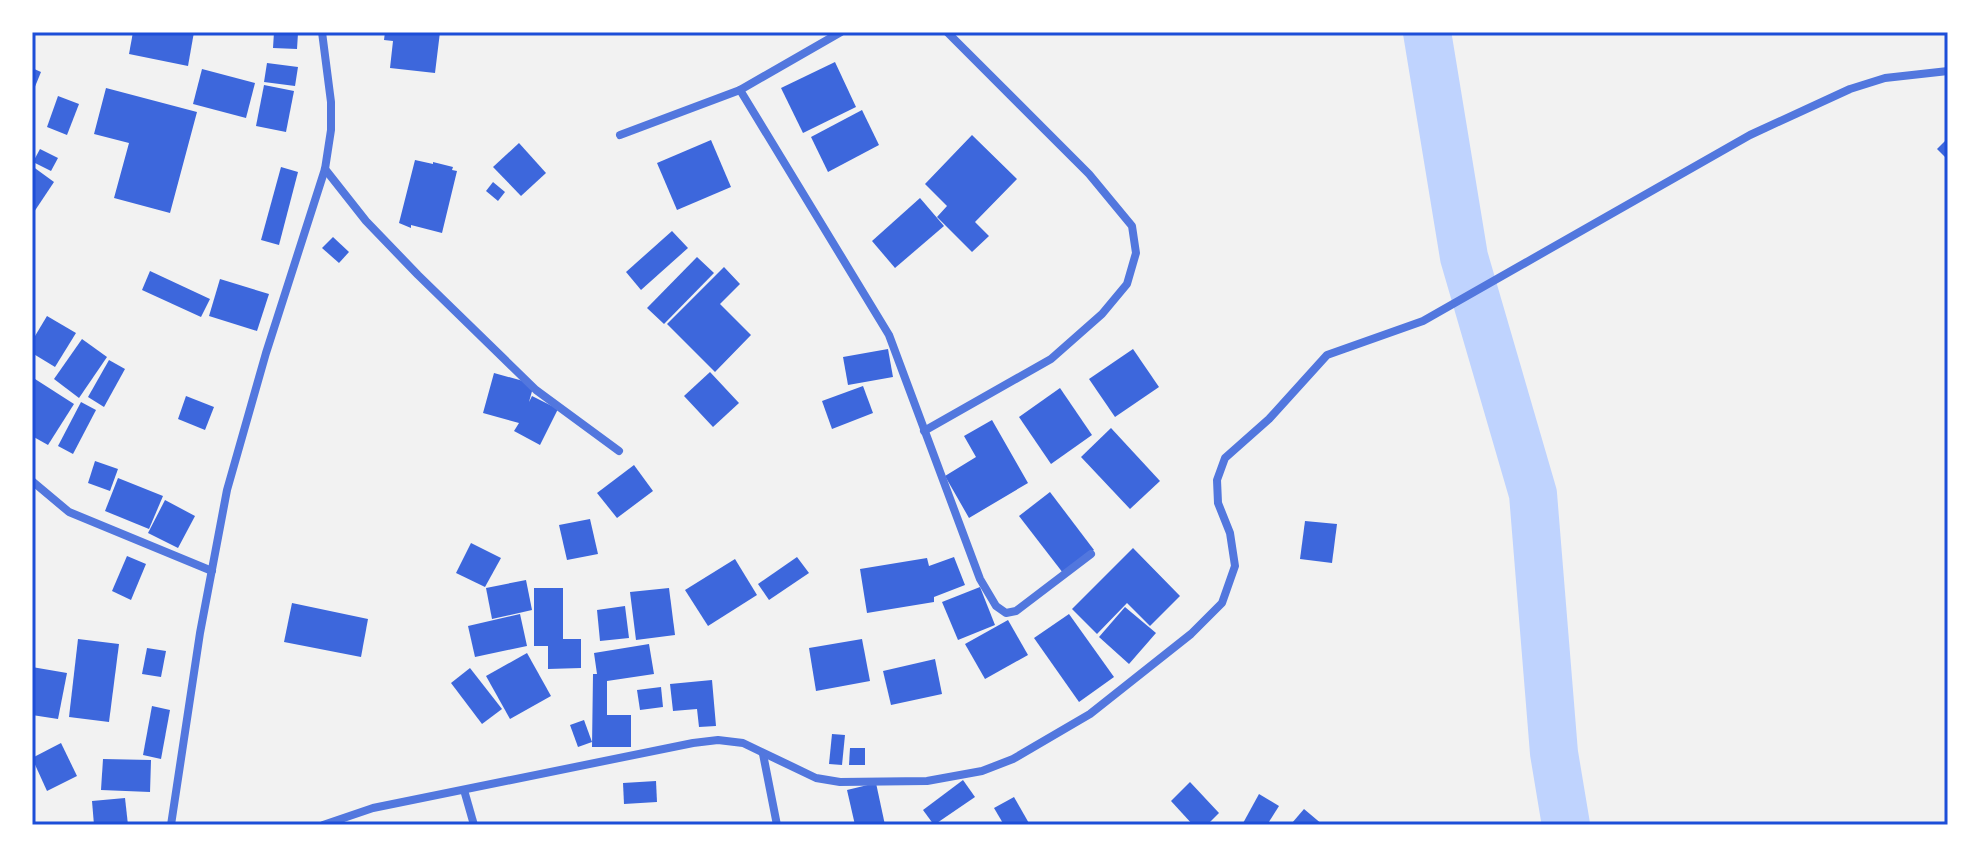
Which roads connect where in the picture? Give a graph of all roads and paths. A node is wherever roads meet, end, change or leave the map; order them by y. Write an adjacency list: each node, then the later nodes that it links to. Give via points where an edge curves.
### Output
1 (322, 32): 7 (street, via 331,102)
2 (841, 32): 5 (street)
3 (947, 32): 8 (street, via 1089,174 1132,226 1136,253 1127,284 1051,359)
4 (1948, 71): 13 (street, via 1885,78 1850,89 1750,135 1423,321 1327,355 1225,458 1217,480 1218,503 1235,566 1222,603 1090,714 1038,746 982,771 927,781 840,782 816,778)
5 (740, 90): 6 (street); 8 (street, via 889,335)
6 (620, 135)
7 (325, 169): 9 (street, via 366,221 536,390); 12 (street, via 237,449)
8 (924, 431): 11 (street, via 980,579 996,606 1006,613 1016,611)
9 (619, 451)
10 (32, 481): 12 (street, via 69,512)
11 (1091, 554)
12 (212, 571): 15 (street)
13 (763, 754): 14 (street, via 743,743 693,743); 18 (street)
14 (464, 790): 16 (street, via 373,808); 17 (street)
15 (171, 825)
16 (323, 825)
17 (474, 825)
18 (777, 825)

